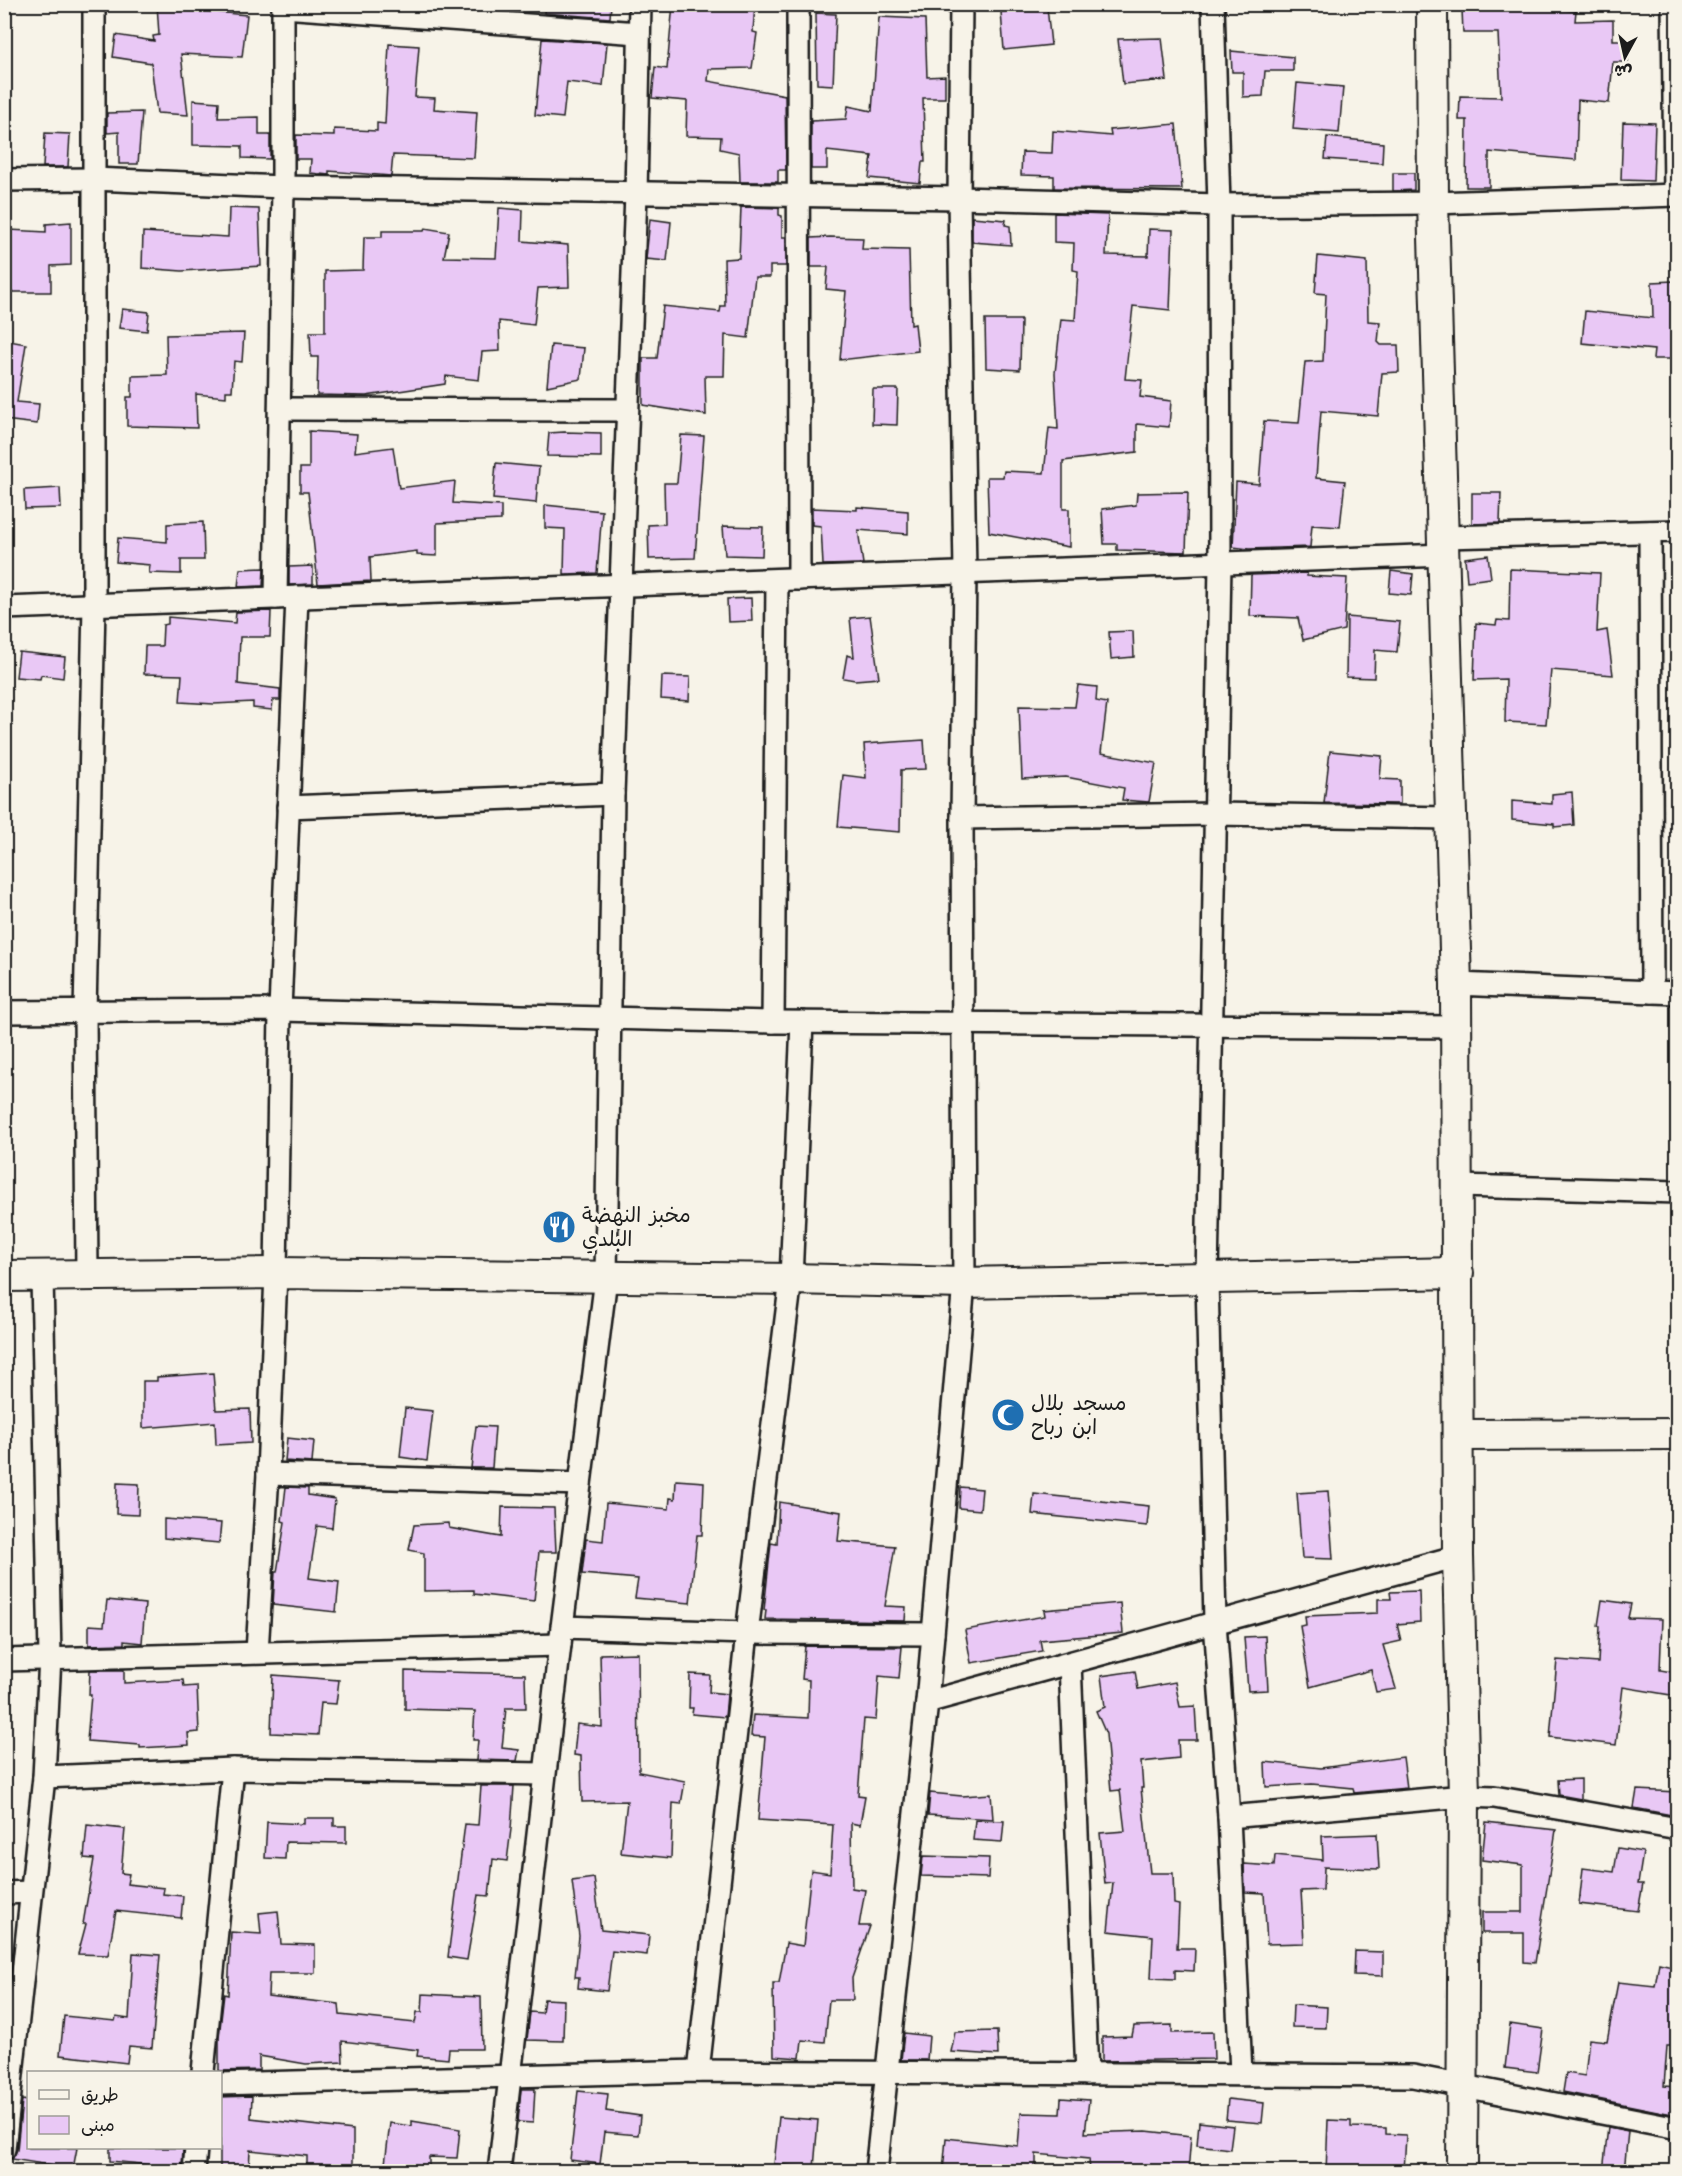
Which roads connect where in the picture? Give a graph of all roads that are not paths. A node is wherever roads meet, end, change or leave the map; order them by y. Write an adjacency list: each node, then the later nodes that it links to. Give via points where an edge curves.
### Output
1 (94, 4): 10 (street)
2 (640, 4): 9 (street)
3 (798, 4): 14 (street)
4 (961, 4): 16 (street)
5 (1213, 4): 18 (street)
6 (1432, 4): 17 (street)
7 (1673, 4): 15 (street)
8 (283, 6): 9 (street); 12 (street)
9 (639, 33): 13 (street)
10 (93, 179): 11 (street); 12 (street); 30 (street)
11 (4, 180)
12 (284, 187): 13 (street); 19 (street)
13 (636, 194): 14 (street); 20 (street)
14 (797, 195): 16 (street); 26 (street)
15 (1676, 195): 17 (street)
16 (959, 198): 18 (street); 25 (street)
17 (1433, 203): 18 (street); 23 (street)
18 (1219, 205): 24 (street)
19 (280, 409): 20 (street); 29 (street)
20 (627, 410): 28 (street)
21 (1677, 531): 22 (street)
22 (1650, 532): 23 (street); 38 (street)
23 (1444, 546): 24 (street); 36 (street)
24 (1220, 564): 25 (street); 34 (street)
25 (965, 573): 26 (street); 35 (street)
26 (799, 579): 27 (street)
27 (777, 580): 28 (street); 44 (street)
28 (621, 585): 29 (street); 32 (street)
29 (286, 597): 30 (street); 33 (street)
30 (94, 605): 31 (street); 42 (street)
31 (4, 608)
32 (613, 794): 33 (street); 43 (street)
33 (288, 807): 40 (street)
34 (1214, 814): 35 (street); 36 (street); 48 (street)
35 (962, 818): 46 (street)
36 (1449, 818): 37 (street)
37 (1456, 984): 38 (street); 47 (street)
38 (1652, 992): 39 (street)
39 (1677, 993)
40 (280, 1010): 42 (street); 43 (street); 51 (street)
41 (4, 1012): 42 (street)
42 (85, 1012): 53 (street)
43 (608, 1017): 44 (street); 56 (street)
44 (773, 1022): 45 (street)
45 (802, 1022): 46 (street); 57 (street)
46 (962, 1022): 48 (street); 59 (street)
47 (1456, 1027): 48 (street); 49 (street)
48 (1212, 1028): 58 (street)
49 (1458, 1186): 50 (street); 52 (street)
50 (1677, 1192)
51 (276, 1273): 53 (street); 56 (street); 62 (street)
52 (1458, 1273): 58 (street); 61 (street)
53 (87, 1275): 55 (street)
54 (4, 1276): 55 (street)
55 (42, 1277): 70 (street)
56 (606, 1278): 57 (street); 63 (street)
57 (791, 1278): 59 (street); 66 (street)
58 (1207, 1279): 59 (street); 65 (street)
59 (964, 1283): 67 (street)
60 (1677, 1434): 61 (street)
61 (1458, 1435): 64 (street)
62 (268, 1474): 63 (street); 69 (street)
63 (580, 1484): 68 (street)
64 (1458, 1556): 65 (street); 77 (street)
65 (1215, 1622): 72 (street); 78 (street)
66 (747, 1633): 67 (street); 68 (street); 83 (street)
67 (933, 1634): 73 (street)
68 (561, 1636): 69 (street); 75 (street)
69 (257, 1652): 70 (street)
70 (50, 1657): 71 (street); 76 (street)
71 (4, 1660)
72 (1070, 1664): 73 (street); 86 (street)
73 (927, 1702): 84 (street)
74 (233, 1769): 75 (street); 76 (street); 82 (street)
75 (544, 1774): 87 (street)
76 (44, 1777): 80 (street)
77 (1464, 1797): 78 (street); 79 (street, via 1494,1797); 89 (street)
78 (1229, 1817): 85 (street)
79 (1677, 1829)
80 (31, 1892): 81 (street); 90 (street)
81 (4, 1893)
82 (203, 2071)
83 (698, 2071): 84 (street); 87 (street)
84 (886, 2072): 86 (street); 96 (street)
85 (1241, 2073): 86 (street); 89 (street, via 1413,2076)
86 (1087, 2074)
87 (511, 2075): 88 (street); 95 (street)
88 (222, 2084)
89 (1461, 2085): 91 (street); 97 (street)
90 (20, 2092): 92 (street)
91 (1677, 2128)
92 (4, 2149)
93 (196, 2149): 94 (street)
94 (194, 2172)
95 (499, 2172)
96 (876, 2172)
97 (1462, 2172)

